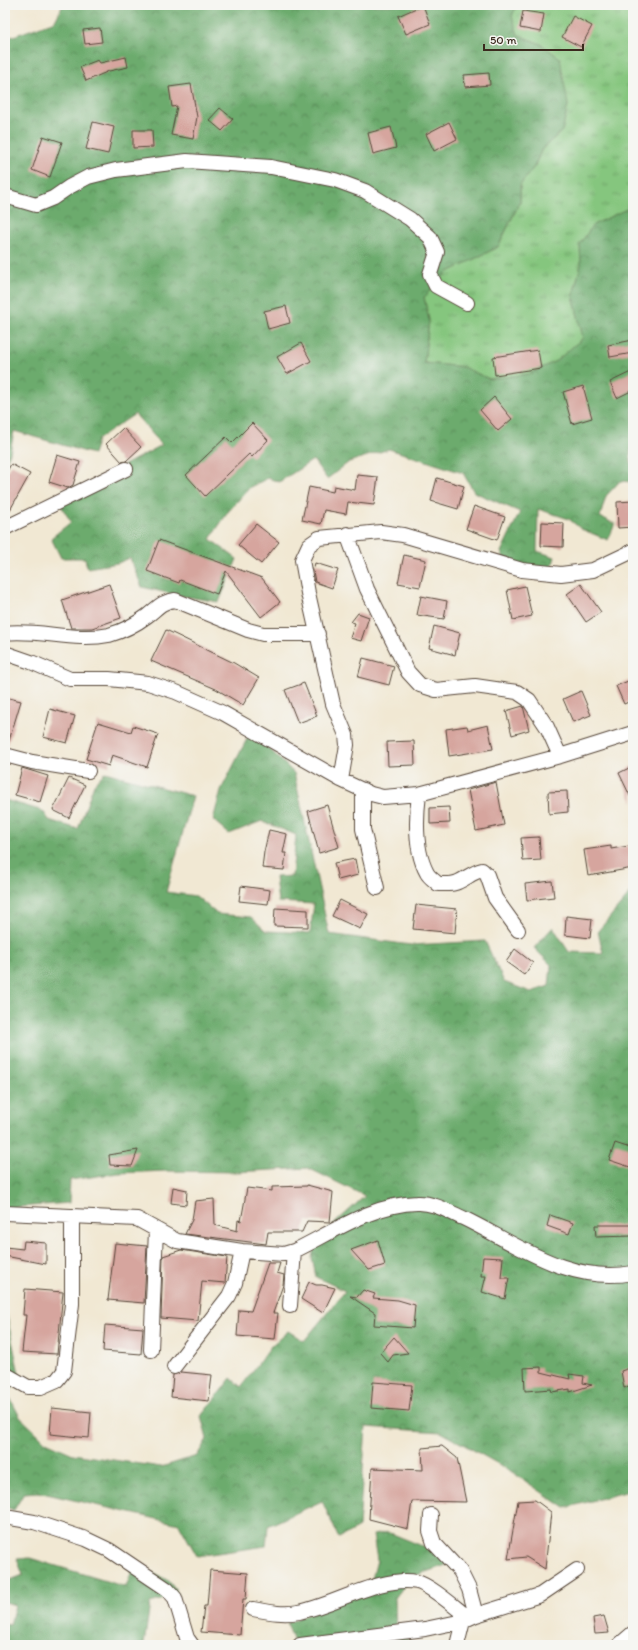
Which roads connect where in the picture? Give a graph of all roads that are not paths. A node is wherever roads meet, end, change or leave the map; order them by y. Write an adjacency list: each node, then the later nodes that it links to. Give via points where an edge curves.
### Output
1 (5, 196): 2 (street, via 36,205 49,201 69,186 88,177 116,170 186,160 271,167 335,180 365,191 410,219 430,237 437,252 430,274 436,286)
2 (467, 303)
3 (126, 469): 4 (street)
4 (5, 528)
5 (346, 534): 6 (street, via 381,532 403,535 522,570 561,574 593,570); 8 (street, via 318,538 309,545 302,560); 12 (street, via 367,589 408,672 420,685 436,690 475,686 517,692 529,700 547,727)
6 (633, 551)
7 (5, 633): 8 (street, via 16,631 81,636 106,635 124,631 163,602 174,600 263,634)
8 (318, 634): 14 (street, via 333,704 346,735 347,745)
9 (5, 653): 14 (street, via 70,679 148,683 176,692 223,713)
10 (633, 733): 12 (street)
11 (5, 755): 13 (street)
12 (560, 756): 16 (street)
13 (88, 771)
14 (341, 780): 15 (street)
15 (363, 790): 16 (street, via 383,797); 17 (street, via 364,829)
16 (419, 794): 18 (street, via 417,809 420,852 427,874 438,884 451,884 482,870 487,875 495,898)
17 (377, 888)
18 (518, 930)
19 (5, 1213): 20 (street)
20 (72, 1216): 21 (street, via 138,1218); 28 (street, via 72,1304 64,1371 57,1380 41,1387 28,1386)
21 (156, 1230): 22 (street, via 176,1240); 26 (street)
22 (242, 1250): 23 (street, via 284,1254); 27 (street, via 229,1296)
23 (294, 1251): 24 (street, via 388,1206 419,1202 441,1208 482,1227 549,1263 588,1274); 25 (street)
24 (633, 1273)
25 (290, 1306)
26 (152, 1350)
27 (174, 1367)
28 (5, 1374)
29 (431, 1515): 33 (street, via 430,1531 434,1543 460,1571 469,1589)
30 (5, 1517): 35 (street, via 34,1522 86,1539 109,1550 168,1589 175,1598 187,1638)
31 (577, 1570): 33 (street, via 540,1594)
32 (253, 1609): 33 (street, via 277,1614 299,1612 373,1587 417,1582)
33 (469, 1618): 36 (street, via 426,1629); 37 (street)
34 (633, 1633): 38 (street)
35 (192, 1645)
36 (300, 1645)
37 (457, 1645)
38 (619, 1645)

